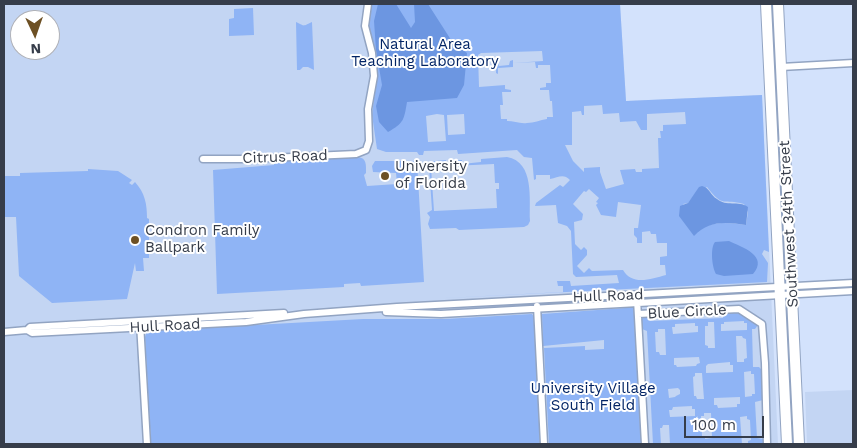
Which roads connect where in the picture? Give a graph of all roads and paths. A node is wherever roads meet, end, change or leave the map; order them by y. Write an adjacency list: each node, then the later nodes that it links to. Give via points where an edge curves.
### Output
1 (368, 4): 7 (street, Citrus Road, via 365,26 374,72 366,150 360,154)
2 (766, 4): 4 (main road, Southwest 34th Street)
3 (778, 4): 6 (main road, Southwest 34th Street)
4 (767, 24): 6 (main road, via 772,36 774,61); 10 (main road, Southwest 34th Street)
5 (853, 64): 6 (street)
6 (781, 67): 9 (main road, Southwest 34th Street)
7 (203, 159)
8 (853, 283): 9 (street, Hull Road)
9 (792, 290): 10 (street, Hull Road); 11 (street, Hull Road); 25 (main road, Southwest 34th Street)
10 (780, 291): 12 (street, Hull Road); 14 (street, Hull Road); 24 (main road, Southwest 34th Street)
11 (853, 291)
12 (637, 295): 13 (street, Hull Road); 14 (street)
13 (537, 299): 15 (street); 16 (street, Hull Road)
14 (637, 303): 15 (street, Hull Road); 17 (street)
15 (537, 308): 16 (street, Hull Road, via 441,314); 21 (street)
16 (362, 310): 18 (street, Hull Road, via 246,322)
17 (638, 314): 22 (street); 23 (street, Blue Circle, via 739,309 762,324)
18 (141, 324): 19 (street, Hull Road, via 32,333 27,330); 20 (street)
19 (4, 332)
20 (147, 444)
21 (544, 444)
22 (645, 444)
23 (767, 444)
24 (787, 444)
25 (799, 444)

